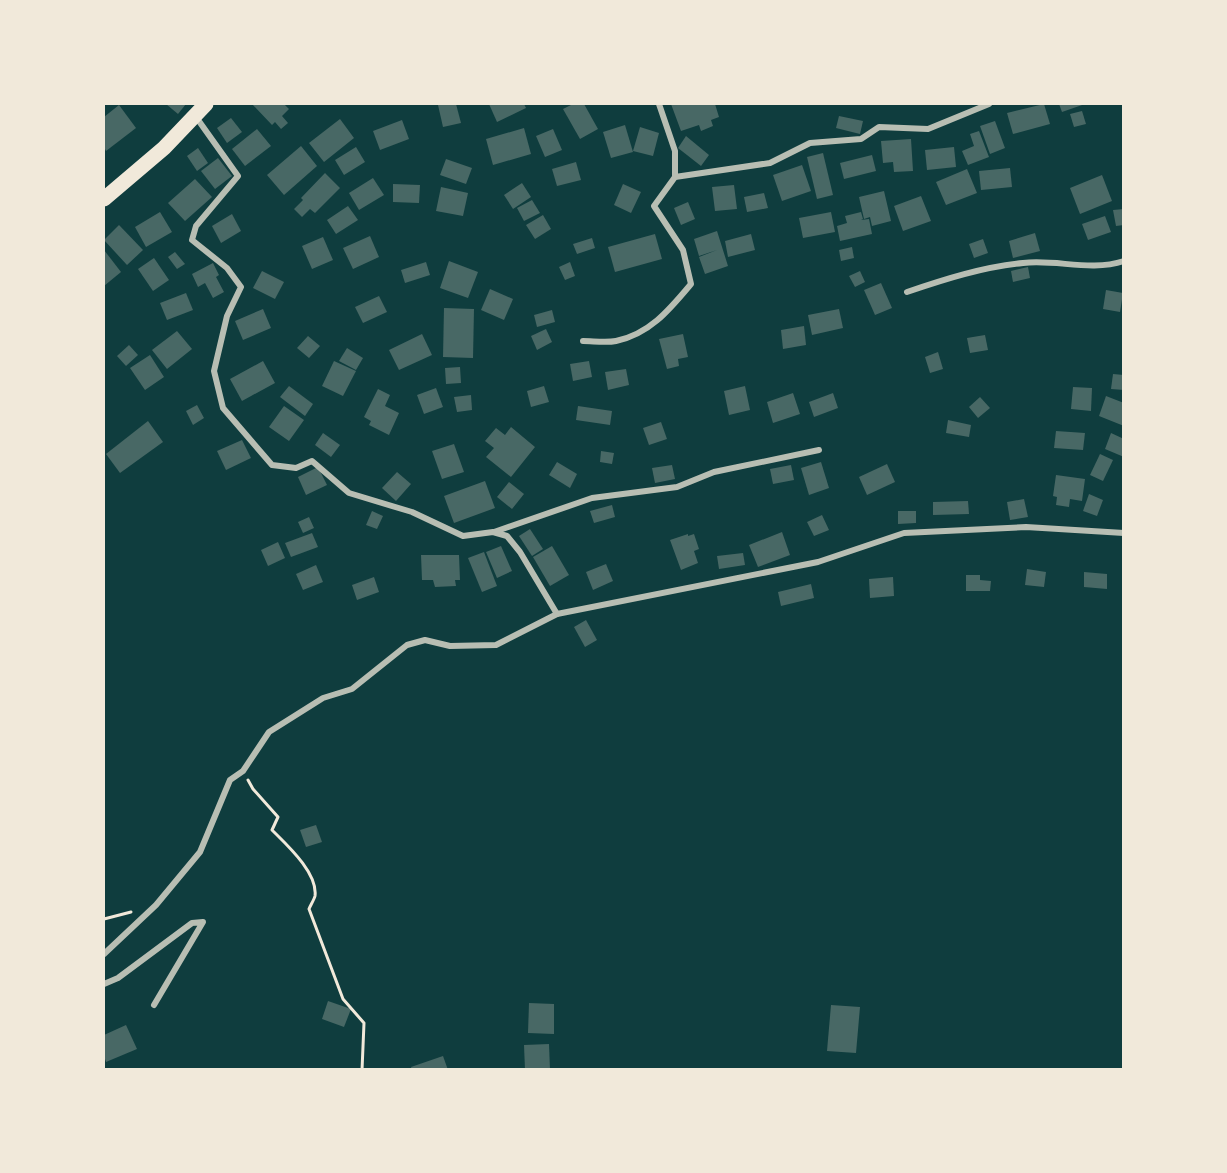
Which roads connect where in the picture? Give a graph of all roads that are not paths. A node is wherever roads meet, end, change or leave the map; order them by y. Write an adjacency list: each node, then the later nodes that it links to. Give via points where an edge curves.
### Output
1 (206, 104): 4 (main road)
2 (659, 104): 5 (street, via 675,151)
3 (989, 104): 5 (street, via 927,129 879,128 861,139 810,143 770,163)
4 (195, 116): 6 (main road); 11 (street, via 238,176 196,226 192,240 227,268 241,287 227,316 214,371 223,408 272,465 296,468 312,461 349,493 412,512 463,536)
5 (675, 177): 9 (street, via 654,206 683,250 691,284 665,315 637,335 614,342)
6 (104, 199)
7 (1124, 261): 8 (street, via 1092,267 1025,262 960,274)
8 (907, 292)
9 (583, 341)
10 (819, 450): 11 (street, via 714,472 677,487 592,498)
11 (493, 532): 13 (street, via 507,536 520,552)
12 (1124, 532): 13 (street, via 1026,527 904,533 818,562)
13 (557, 614): 14 (street, via 496,645 450,646 424,640 407,645 352,689 322,698 269,732 243,771 230,780 200,852 156,905)
14 (104, 954)
15 (104, 984): 16 (street, via 118,978 192,923 203,921)
16 (154, 1005)

